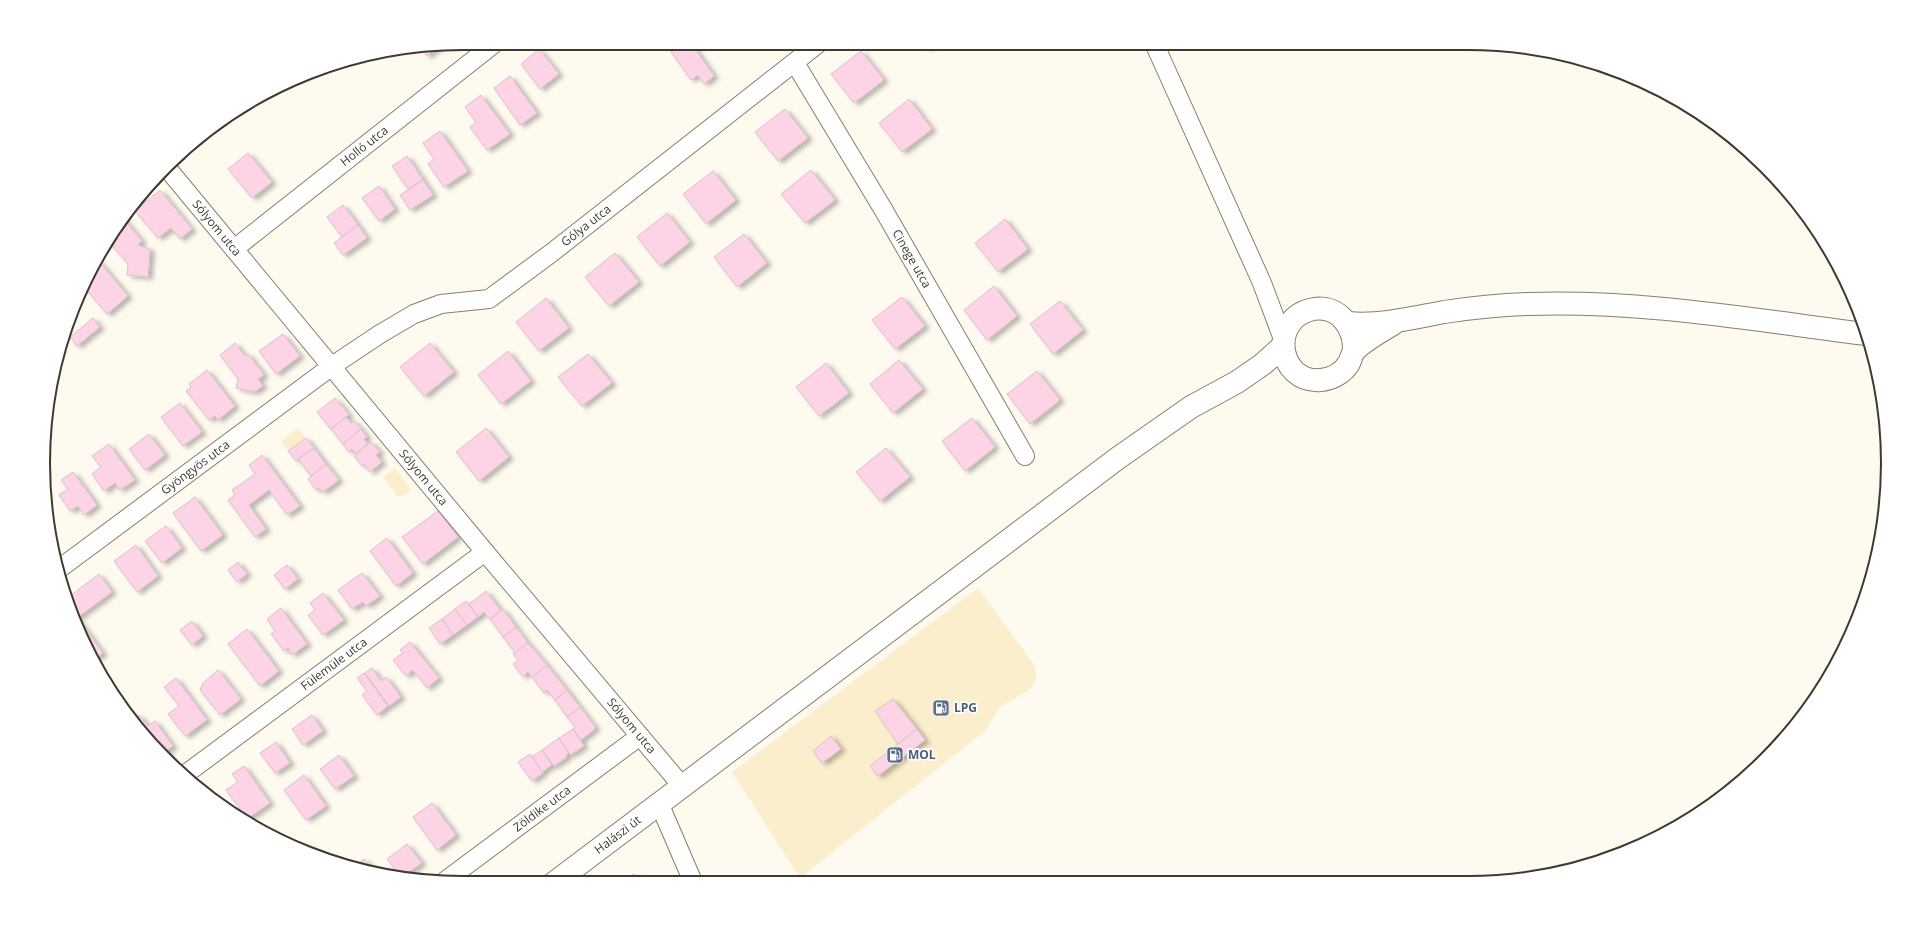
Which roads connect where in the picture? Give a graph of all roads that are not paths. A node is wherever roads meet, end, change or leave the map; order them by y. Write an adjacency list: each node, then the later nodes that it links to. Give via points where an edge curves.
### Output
1 (486, 50): 6 (street, Holló utca)
2 (811, 50): 4 (street, Gólya utca)
3 (1157, 50): 7 (street)
4 (795, 63): 14 (street, Gólya utca, via 489,299 441,304 414,314); 17 (street, Cinege utca, via 883,209)
5 (170, 172): 6 (street, Sólyom utca)
6 (234, 249): 14 (street, Sólyom utca)
7 (1262, 283): 8 (street, via 1285,312); 12 (street)
8 (1296, 315): 10 (main road, via 1318,308 1330,311); 12 (main road, via 1285,331)
9 (1397, 321): 10 (main road); 11 (main road, via 1445,312 1520,305 1606,305 1662,308); 13 (main road)
10 (1348, 323): 13 (main road)
11 (1860, 333)
12 (1283, 343): 15 (main road, via 1285,356); 16 (main road, via 1263,364)
13 (1354, 351): 15 (main road, via 1348,365 1333,377 1309,379)
14 (332, 366): 18 (street, Sólyom utca); 19 (street, Gyöngyös utca)
15 (1293, 369): 16 (main road, via 1282,368)
16 (1237, 382): 22 (main road, Halászi út, via 1191,407 1118,458)
17 (1025, 456)
18 (485, 552): 20 (street, Sólyom utca); 21 (street, Fülemüle utca)
19 (63, 566)
20 (640, 736): 22 (street, Sólyom utca); 24 (street, Zöldike utca)
21 (189, 772)
22 (682, 786): 23 (main road, Halászi út)
23 (659, 803): 25 (main road, Halászi út); 26 (street)
24 (452, 876)
25 (563, 876)
26 (690, 876)

